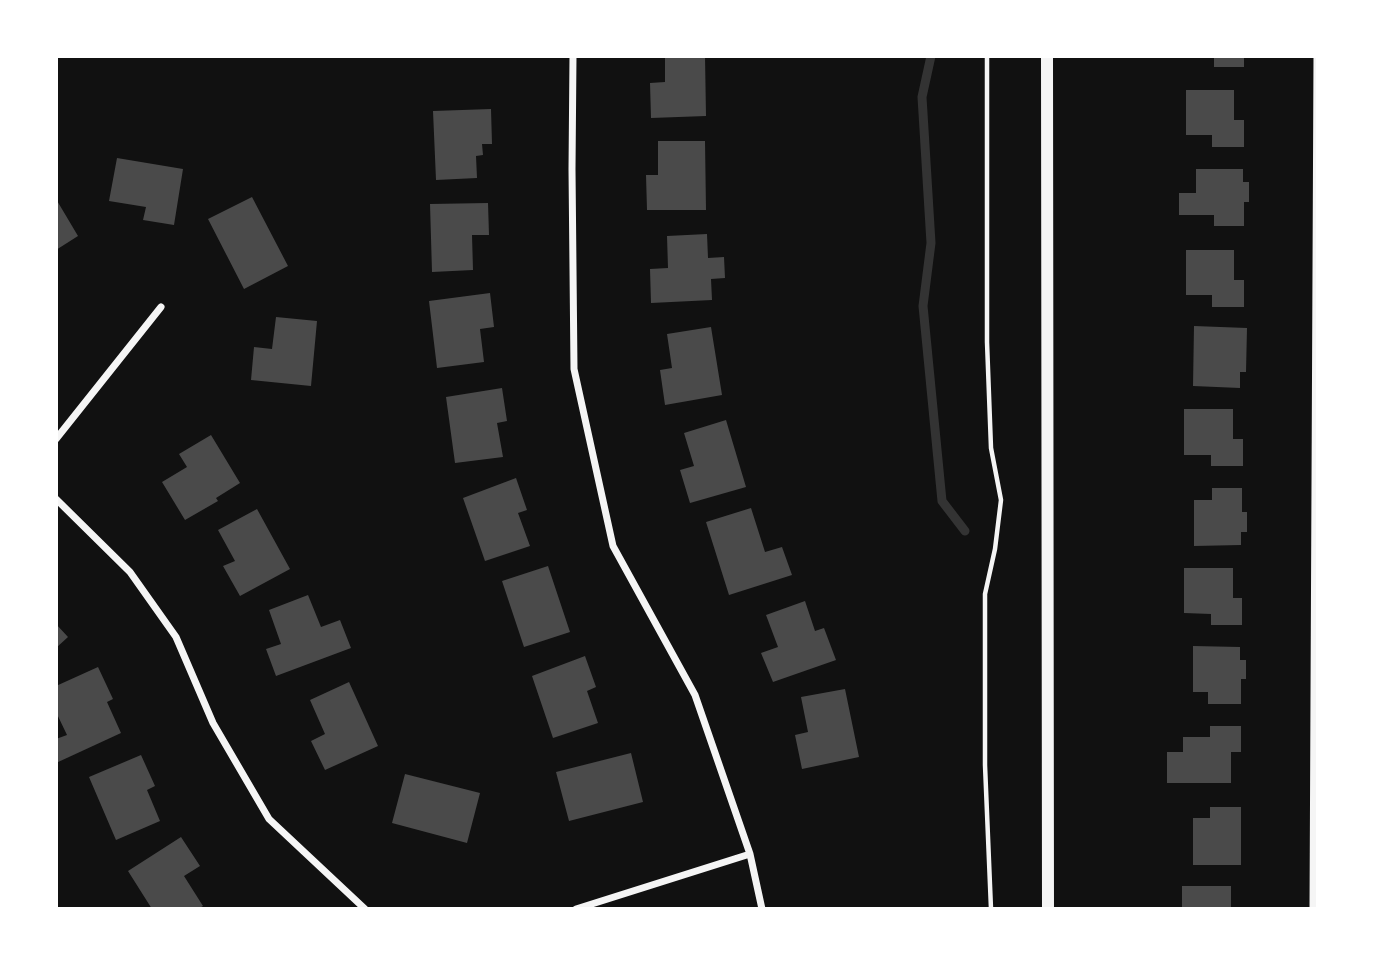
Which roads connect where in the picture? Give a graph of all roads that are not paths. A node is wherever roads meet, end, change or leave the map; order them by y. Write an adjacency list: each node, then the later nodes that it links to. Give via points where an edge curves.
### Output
1 (573, 56): 7 (street, via 574,369 613,546 695,695)
2 (1046, 56): 11 (street)
3 (1317, 56): 12 (street)
4 (161, 307): 5 (street)
5 (56, 439)
6 (56, 499): 8 (street, via 130,572 176,637 213,723 269,819)
7 (750, 854): 9 (street); 10 (street)
8 (365, 909)
9 (576, 909)
10 (762, 909)
11 (1048, 909)
12 (1313, 909)

